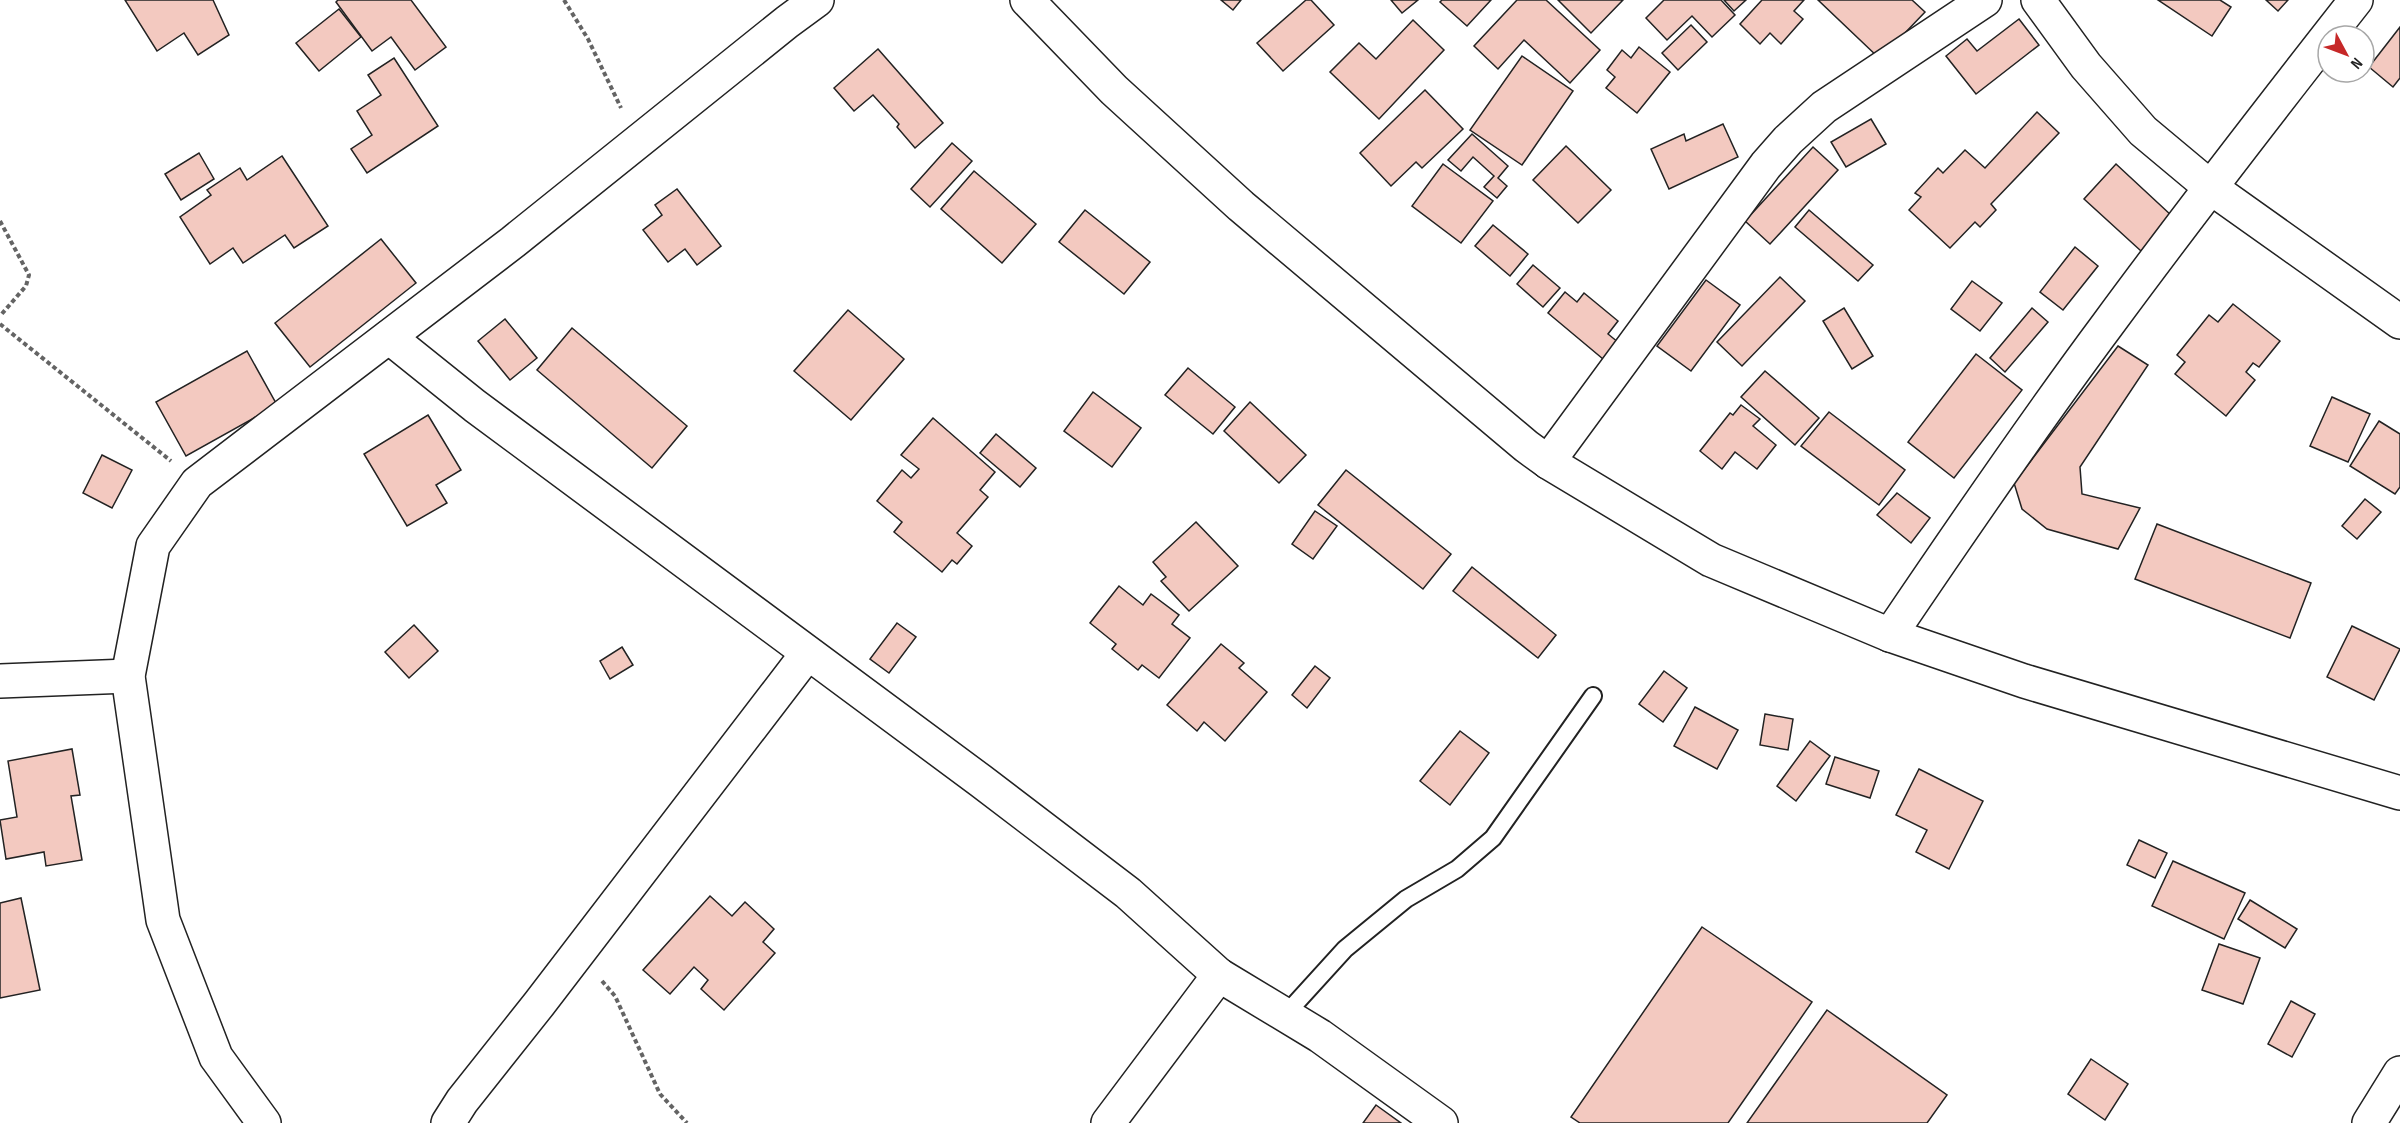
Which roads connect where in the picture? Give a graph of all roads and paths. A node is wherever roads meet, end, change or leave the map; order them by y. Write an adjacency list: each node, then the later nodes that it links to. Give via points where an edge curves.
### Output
1 (564, 0): 7 (path, via 588,39)
2 (818, 0): 7 (street)
3 (1027, 0): 14 (street, via 1114,90 1241,206)
4 (1985, 0): 14 (street, via 1824,107 1788,140)
5 (2038, 0): 8 (street, via 2116,102)
6 (2356, 0): 8 (street)
7 (637, 142): 13 (street)
8 (2210, 188): 11 (street); 16 (street, via 2002,470)
9 (0, 221): 10 (path, via 28,275 26,286)
10 (0, 316)
11 (2400, 322)
12 (0, 324): 15 (path)
13 (389, 337): 15 (street); 17 (street, via 484,413)
14 (1548, 462): 16 (street, via 1711,560)
15 (197, 483): 18 (street, via 153,546)
16 (1890, 635): 21 (street, via 2024,681)
17 (807, 654): 22 (street); 23 (street, via 1128,893)
18 (128, 676): 19 (street); 27 (street, via 163,920 216,1057)
19 (0, 681)
20 (1593, 696): 24 (lane, via 1493,838 1457,869 1406,899 1345,950)
21 (2400, 793)
22 (578, 953): 28 (street); 29 (path, via 615,996 660,1094)
23 (1219, 975): 24 (street); 30 (street)
24 (1285, 1015): 31 (street)
25 (2400, 1073): 26 (street)
26 (2380, 1116)
27 (264, 1123)
28 (448, 1123)
29 (687, 1123)
30 (1108, 1123)
31 (1441, 1123)

